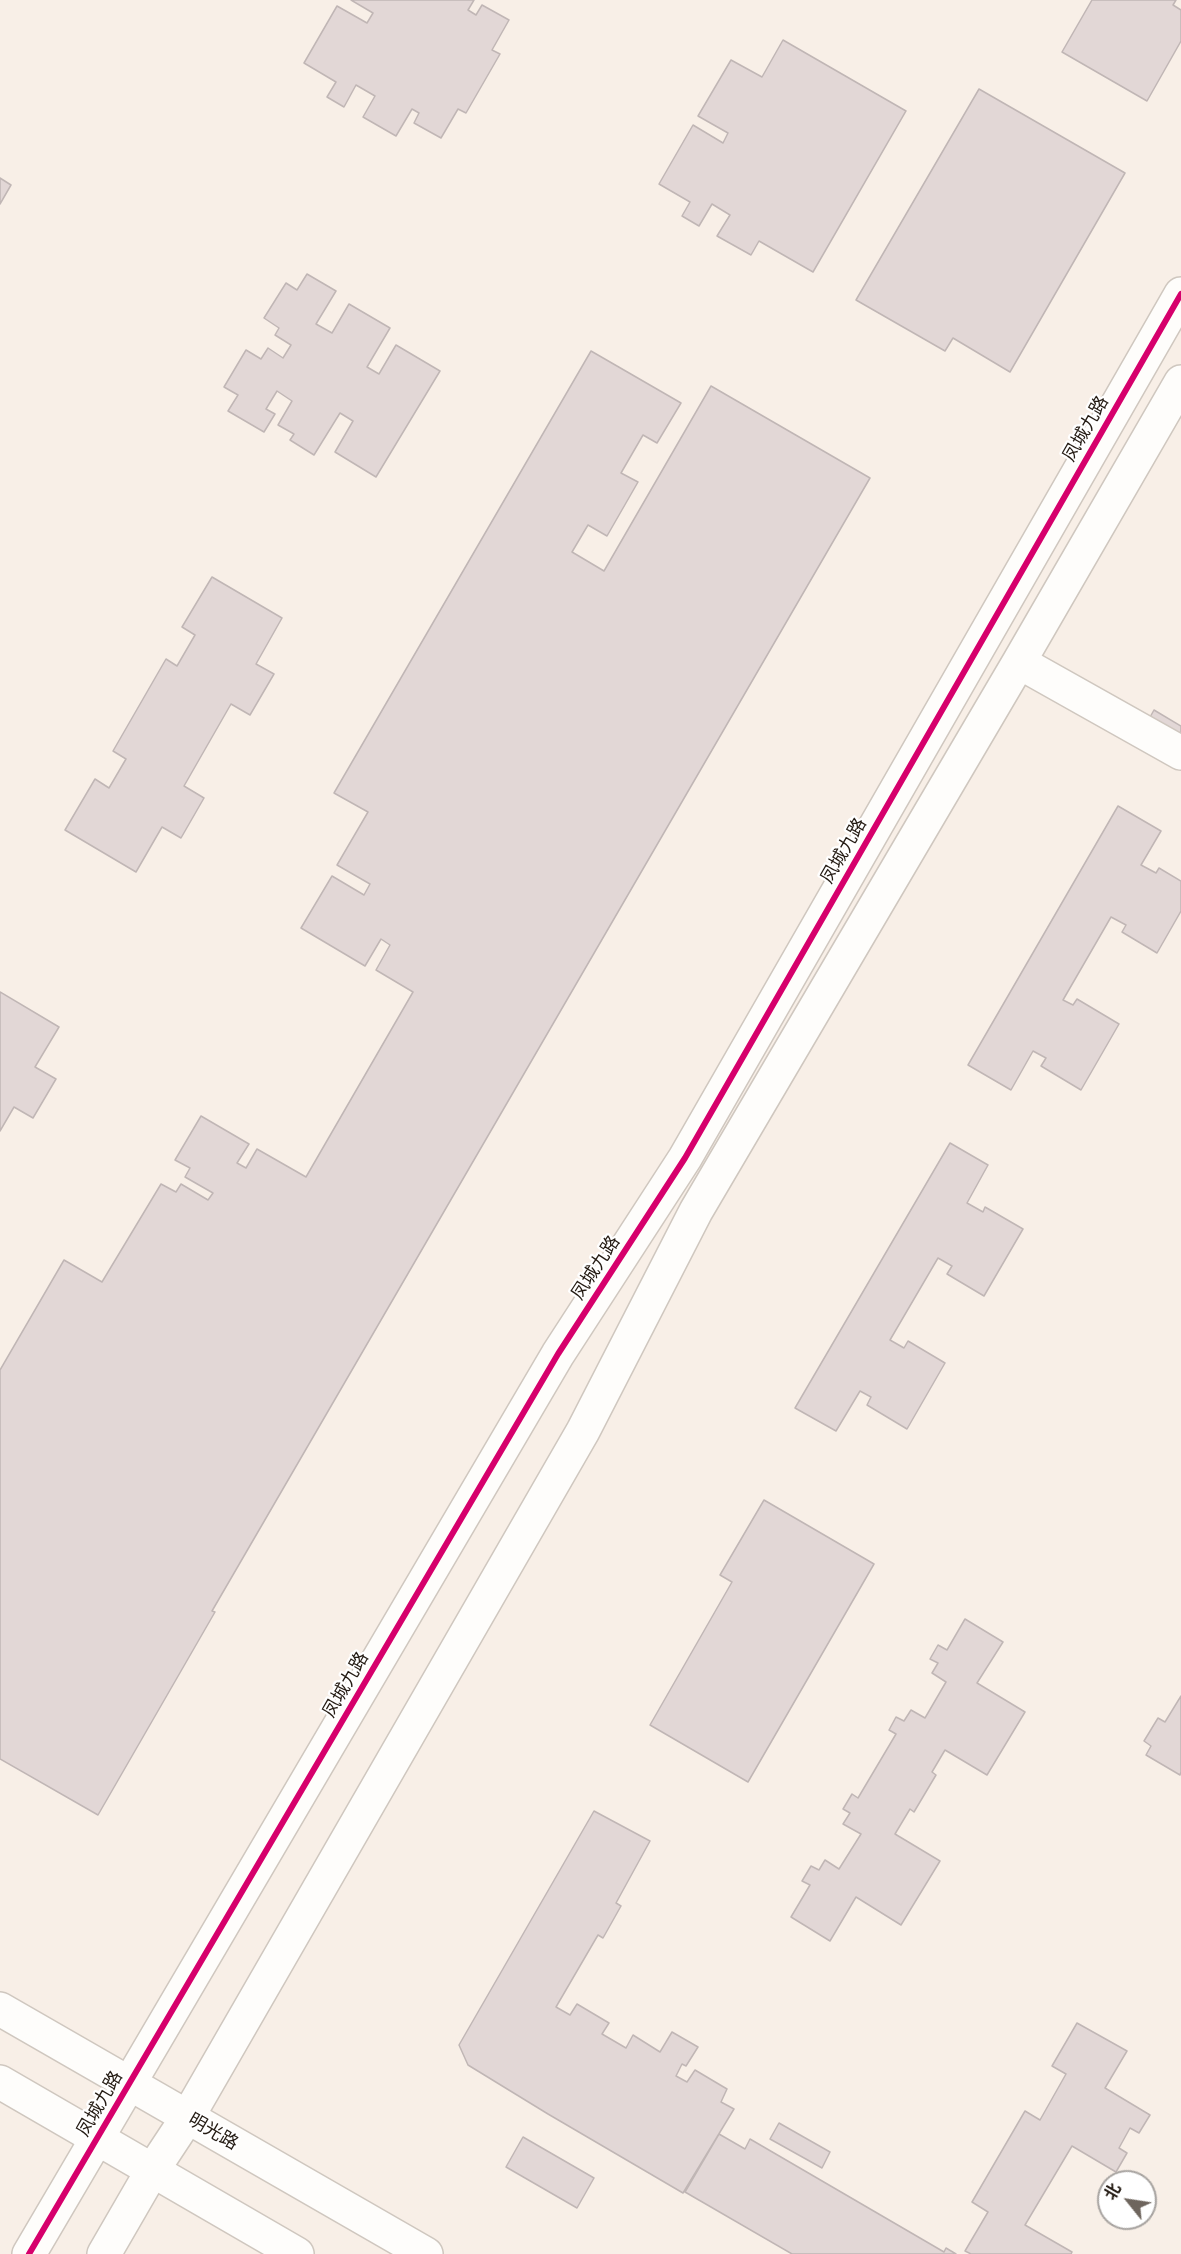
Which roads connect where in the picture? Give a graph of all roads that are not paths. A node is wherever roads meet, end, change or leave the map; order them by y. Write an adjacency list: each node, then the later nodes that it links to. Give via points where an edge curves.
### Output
1 (1181, 294): 7 (street, 凤城九路, via 685,1158 558,1354)
2 (1181, 382): 3 (street)
3 (1019, 662): 4 (street); 8 (street, via 696,1210 583,1431)
4 (1181, 753)
5 (0, 2010): 7 (street, 明光路)
6 (0, 2082): 9 (street)
7 (129, 2084): 8 (street, 明光路); 9 (street, 凤城九路)
8 (187, 2118): 10 (street); 14 (street, 明光路)
9 (97, 2139): 10 (street); 11 (street, 凤城九路)
10 (153, 2171): 12 (street); 13 (street)
11 (29, 2254)
12 (104, 2254)
13 (297, 2254)
14 (426, 2254)

